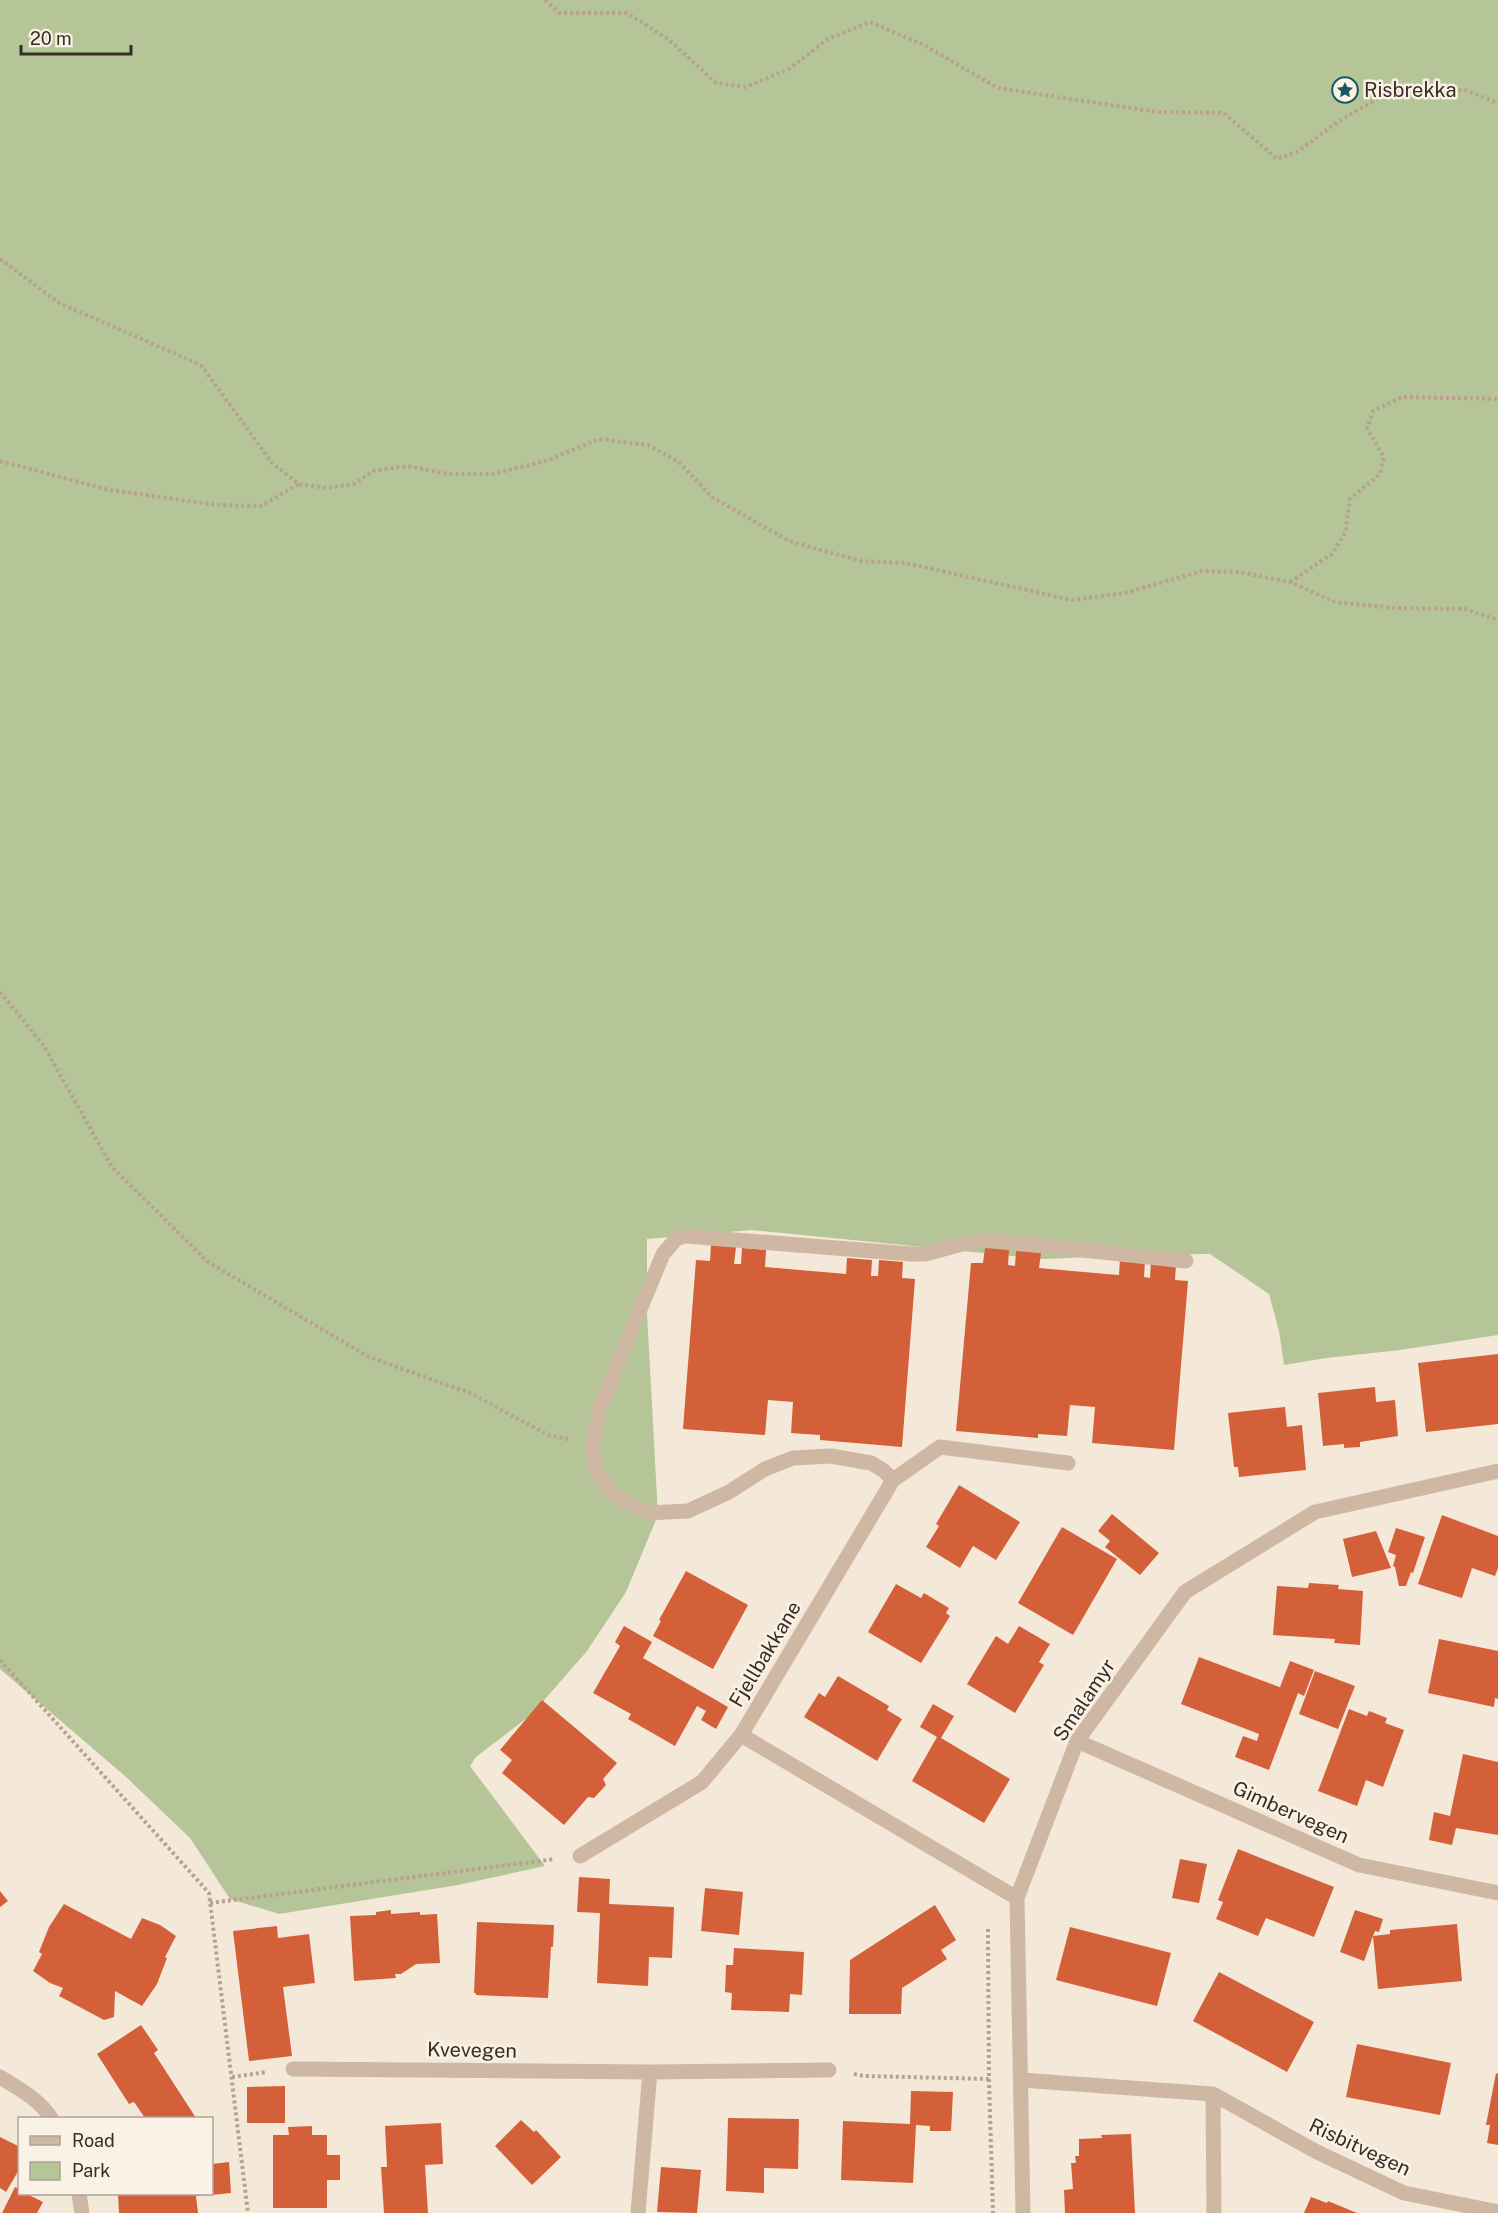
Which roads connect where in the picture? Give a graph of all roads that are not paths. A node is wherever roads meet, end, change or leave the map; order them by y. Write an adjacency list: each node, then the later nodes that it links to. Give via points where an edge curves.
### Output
1 (1186, 1261): 4 (street, via 988,1240 919,1254 686,1236 676,1239 663,1254 601,1404 592,1443 595,1470 615,1495 647,1513 688,1511 729,1492 765,1468 793,1458 831,1456 871,1463)
2 (1068, 1463): 4 (street, Fjellbakkane, via 940,1447)
3 (1498, 1471): 6 (street, Smalamyr, via 1315,1512 1185,1592)
4 (892, 1480): 5 (street, Fjellbakkane)
5 (741, 1735): 7 (street, via 702,1782); 9 (street, Fjellbakkane)
6 (1077, 1741): 8 (street, Gimbervegen, via 1359,1865); 9 (street, Smalamyr)
7 (580, 1856)
8 (1498, 1893)
9 (1017, 1898): 14 (street, Smalamyr)
10 (292, 2069): 12 (street, Kvevegen)
11 (829, 2070): 12 (street, Kvevegen)
12 (650, 2072): 20 (street)
13 (0, 2077): 16 (street, via 19,2088)
14 (1021, 2080): 15 (street, Risbitvegen); 21 (street, Smalamyr)
15 (1213, 2094): 18 (street, Risbitvegen, via 1317,2152 1404,2193); 22 (street)
16 (50, 2117)
17 (79, 2195): 19 (street)
18 (1498, 2212)
19 (82, 2213)
20 (638, 2213)
21 (1023, 2213)
22 (1214, 2213)

